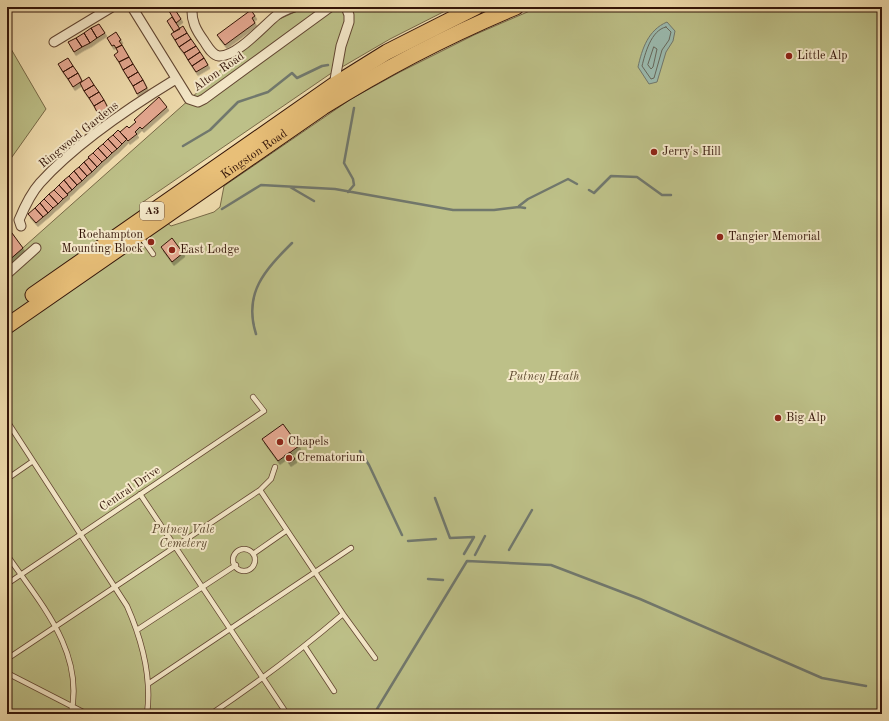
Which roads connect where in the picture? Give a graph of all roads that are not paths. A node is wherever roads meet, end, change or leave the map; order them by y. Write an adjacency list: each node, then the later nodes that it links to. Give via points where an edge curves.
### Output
1 (112, 7): 9 (street)
2 (192, 7): 3 (street, via 192,20 198,32 211,51 218,56 227,55 278,14)
3 (294, 7)
4 (330, 7): 10 (street, Alton Road, via 198,102 189,99)
5 (346, 7): 11 (street, via 349,22 340,46)
6 (476, 7): 11 (highway, Kingston Road / A3, via 387,52)
7 (516, 7): 13 (highway, Kingston Road / A3, via 437,42 353,88)
8 (136, 9): 10 (street, Alton Road)
9 (54, 42)
10 (176, 79): 12 (street, Ringwood Gardens, via 90,138 40,184 19,220)
11 (334, 85): 17 (highway, Kingston Road / A3)
12 (21, 226)
13 (140, 235): 15 (lane); 18 (highway, Kingston Road / A3)
14 (36, 248): 16 (street)
15 (153, 254)
16 (7, 274)
17 (7, 314)
18 (7, 326)
19 (254, 397): 25 (lane, Central Drive, via 264,411)
20 (7, 421): 21 (lane)
21 (33, 461): 23 (lane); 27 (lane)
22 (274, 467): 24 (lane, via 271,479)
23 (7, 479)
24 (260, 490): 26 (lane); 28 (lane)
25 (140, 494): 27 (lane, Central Drive); 28 (lane)
26 (286, 531): 30 (lane); 33 (lane)
27 (81, 535): 34 (lane, Central Drive); 36 (lane)
28 (174, 547): 36 (lane); 37 (lane)
29 (350, 548): 33 (lane)
30 (253, 554): 32 (lane, via 248,550 238,551 234,557); 32 (lane, via 254,564 249,569 242,570)
31 (7, 555): 34 (lane)
32 (236, 565): 37 (lane)
33 (314, 572): 38 (lane); 40 (lane)
34 (20, 575): 35 (lane, Central Drive); 39 (lane)
35 (7, 584)
36 (114, 587): 39 (lane); 41 (lane, via 127,606)
37 (202, 588): 40 (lane); 41 (lane)
38 (343, 614): 42 (lane); 44 (lane)
39 (56, 626): 43 (lane); 49 (lane, via 74,677)
40 (230, 629): 46 (lane); 47 (lane)
41 (137, 630): 47 (lane, via 143,649)
42 (305, 647): 46 (lane); 48 (lane)
43 (7, 658)
44 (375, 658)
45 (7, 673): 49 (lane)
46 (264, 678): 53 (lane); 54 (lane)
47 (148, 684): 52 (lane)
48 (334, 691)
49 (73, 706): 50 (lane); 51 (lane)
50 (71, 714)
51 (87, 714)
52 (146, 714)
53 (211, 714)
54 (287, 714)

